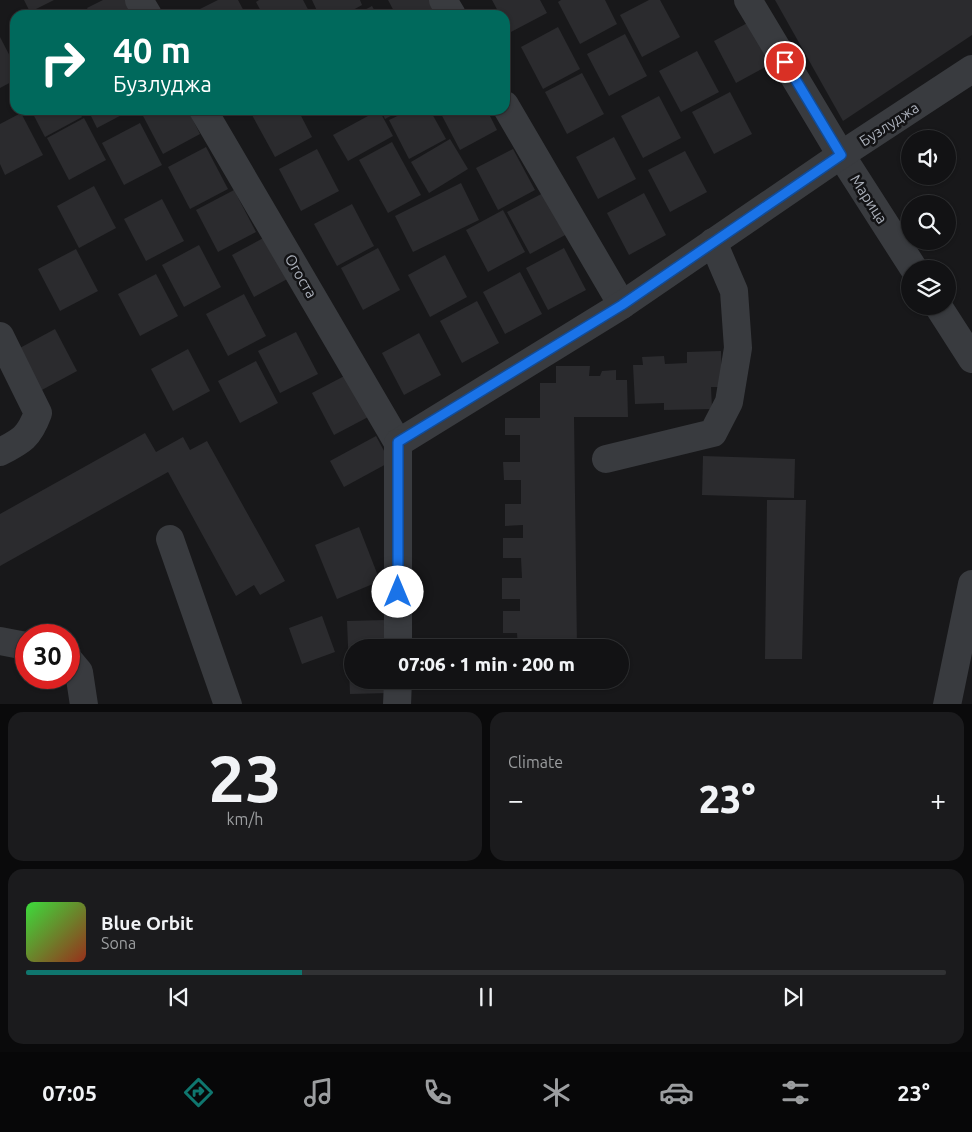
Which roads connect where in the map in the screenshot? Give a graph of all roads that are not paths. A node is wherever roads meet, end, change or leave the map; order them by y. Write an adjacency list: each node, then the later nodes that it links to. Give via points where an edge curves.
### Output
1 (748, 0): 5 (street, Марица)
2 (972, 69): 5 (street, Бузлуджа)
3 (510, 114): 8 (street)
4 (206, 115): 12 (street, Огоста)
5 (841, 155): 6 (street, Бузлуджа); 7 (street, Марица)
6 (713, 242): 8 (street, Бузлуджа); 14 (street, via 734,291 738,348 729,402 714,433)
7 (908, 260)
8 (622, 305): 12 (street, Бузлуджа)
9 (944, 315): 11 (street)
10 (0, 336): 13 (street, via 38,413 21,442)
11 (972, 359)
12 (398, 442): 17 (street)
13 (0, 452)
14 (606, 459)
15 (170, 539): 23 (street)
16 (972, 584): 25 (street)
17 (398, 639)
18 (0, 641): 19 (street)
19 (15, 644)
20 (80, 678): 22 (street)
21 (398, 689): 24 (street)
22 (84, 704)
23 (228, 704)
24 (398, 704)
25 (947, 704)

